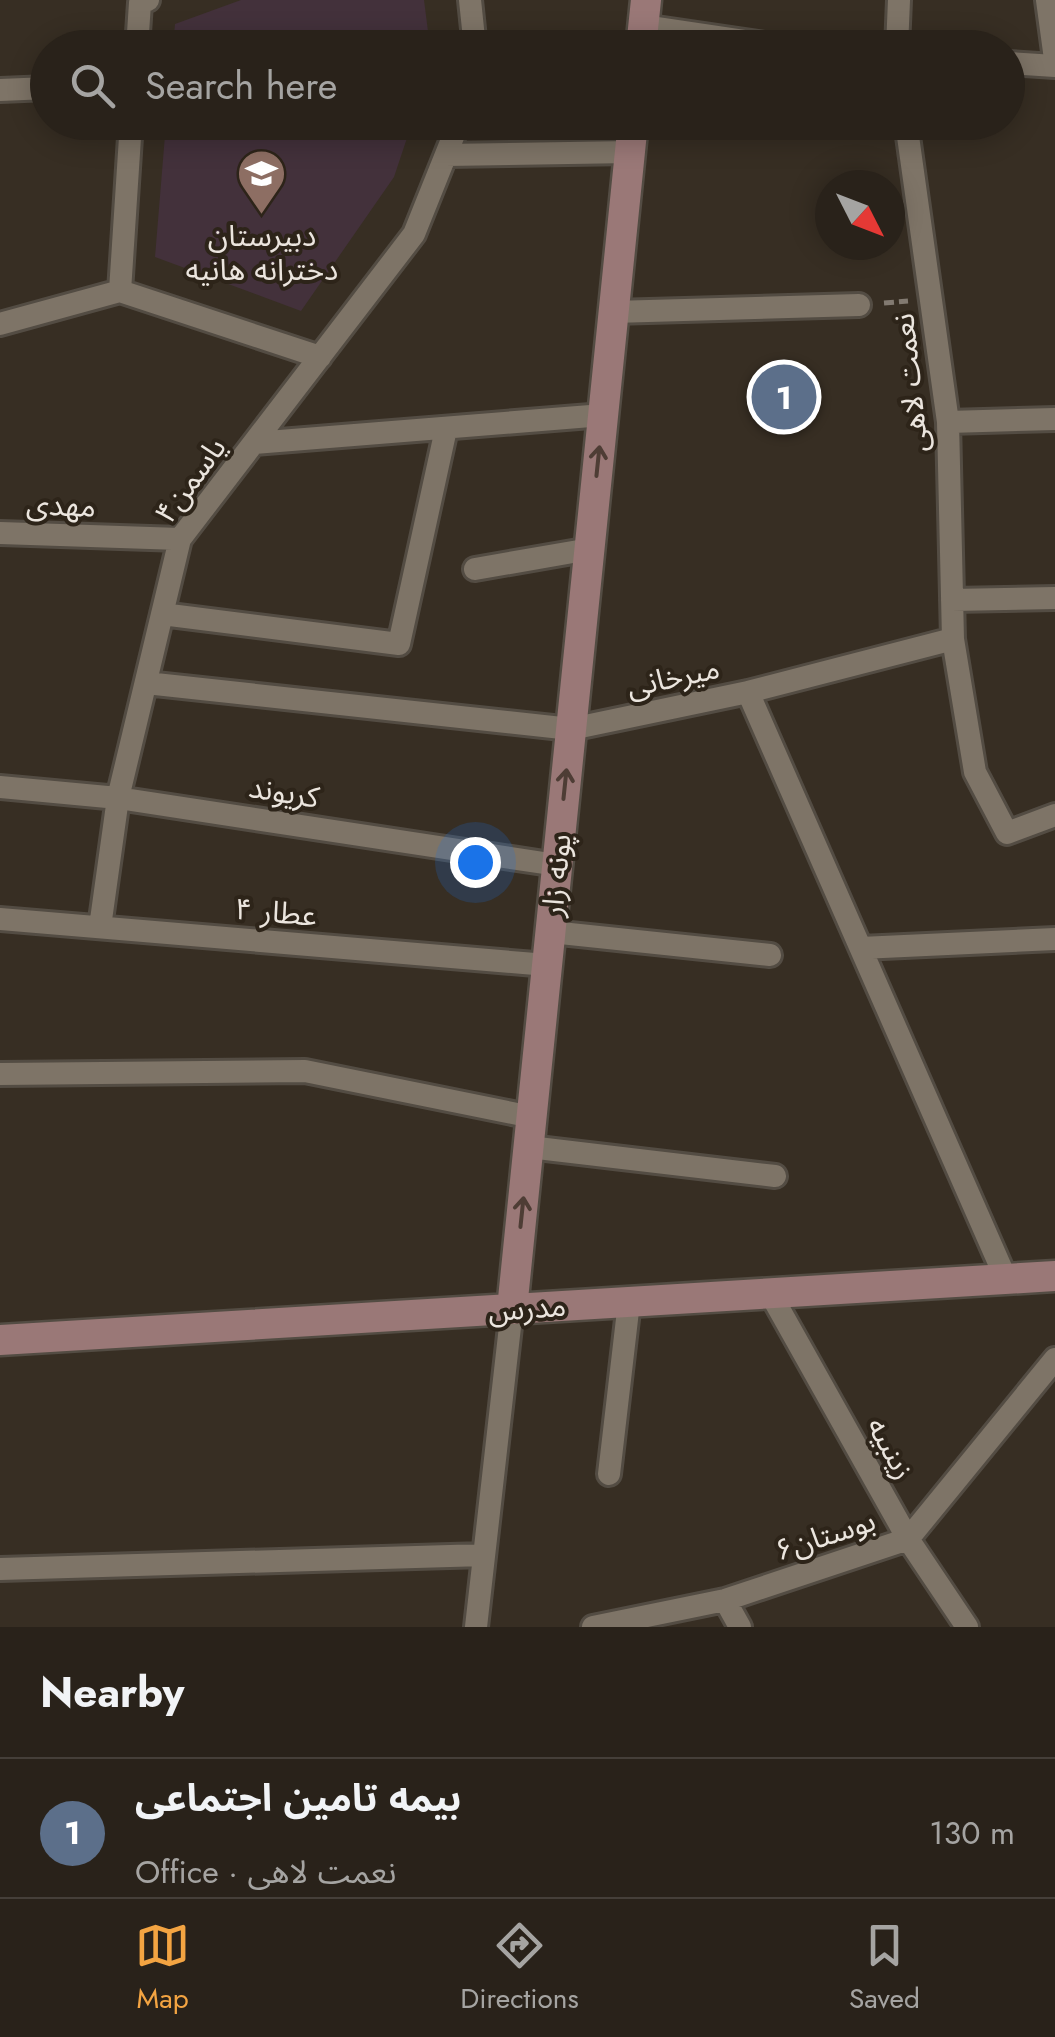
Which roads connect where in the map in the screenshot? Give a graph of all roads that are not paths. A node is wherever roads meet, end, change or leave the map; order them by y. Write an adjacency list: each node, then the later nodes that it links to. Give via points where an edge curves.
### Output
1 (148, 0): 6 (street, via 140,4)
2 (470, 0): 7 (street)
3 (899, 0): 9 (street)
4 (1048, 0): 10 (street)
5 (643, 25): 8 (street)
6 (138, 30)
7 (473, 30)
8 (675, 30)
9 (898, 30)
10 (1055, 62): 11 (street)
11 (1025, 63)
12 (30, 89): 13 (street)
13 (0, 90)
14 (130, 140): 20 (street)
15 (452, 140): 19 (street, یاسمن۴)
16 (598, 140): 19 (street)
17 (631, 140): 22 (street, پونه زار)
18 (909, 140): 27 (street, نعمت لاهی)
19 (446, 154): 24 (street, یاسمن۴, via 414,234)
20 (120, 291): 23 (street); 24 (street)
21 (859, 305): 22 (street)
22 (614, 312): 25 (street, پونه زار)
23 (0, 324)
24 (320, 357): 29 (street, یاسمن۴)
25 (603, 415): 28 (street); 32 (street, پونه زار, one-way to 25)
26 (1055, 419): 27 (street)
27 (948, 422): 35 (street, نعمت لاهی)
28 (446, 429): 29 (street); 36 (street, via 398,644)
29 (254, 443): 31 (street, یاسمن۴)
30 (0, 533): 31 (street, مهدی)
31 (180, 539): 36 (street, یاسمن۴)
32 (590, 548): 33 (street); 40 (street, پونه زار)
33 (475, 570)
34 (1055, 598): 35 (street)
35 (952, 600): 37 (street, نعمت لاهی)
36 (162, 614): 38 (street, یاسمن۴)
37 (954, 639): 39 (street, میرخانی); 43 (street, via 975,772 1007,833)
38 (146, 683): 40 (street, میرخانی); 42 (street, یاسمن۴)
39 (748, 692): 40 (street, میرخانی); 49 (street)
40 (571, 729): 44 (street, پونه زار, one-way to 40)
41 (0, 787): 42 (street, کریوند)
42 (118, 798): 44 (street, کریوند); 46 (street, یاسمن۴)
43 (1055, 815)
44 (558, 864): 47 (street, پونه زار)
45 (0, 919): 46 (street, عطار ۴)
46 (100, 927): 51 (street, عطار ۴)
47 (550, 932): 50 (street); 51 (street, پونه زار)
48 (1055, 939): 49 (street)
49 (860, 948): 56 (street)
50 (770, 955)
51 (547, 965): 53 (street, پونه زار)
52 (0, 1074): 53 (street, via 305,1071)
53 (530, 1132): 54 (street); 59 (street, پونه زار, one-way to 53)
54 (775, 1176)
55 (1055, 1276): 56 (street, مدرس)
56 (1006, 1279): 57 (street, مدرس)
57 (770, 1293): 58 (street, مدرس); 63 (street, زینبیه)
58 (628, 1302): 59 (street, مدرس); 62 (street)
59 (512, 1309): 60 (street, مدرس); 64 (street, پونه زار)
60 (0, 1340)
61 (1055, 1360): 63 (street, بوستان۶)
62 (608, 1474)
63 (908, 1539): 66 (street, بوستان۶); 70 (street, زینبیه)
64 (484, 1555): 65 (street); 67 (street, پونه زار)
65 (0, 1570)
66 (725, 1600): 68 (street, بوستان۶); 69 (street)
67 (476, 1627)
68 (593, 1627)
69 (740, 1627)
70 (967, 1627)

